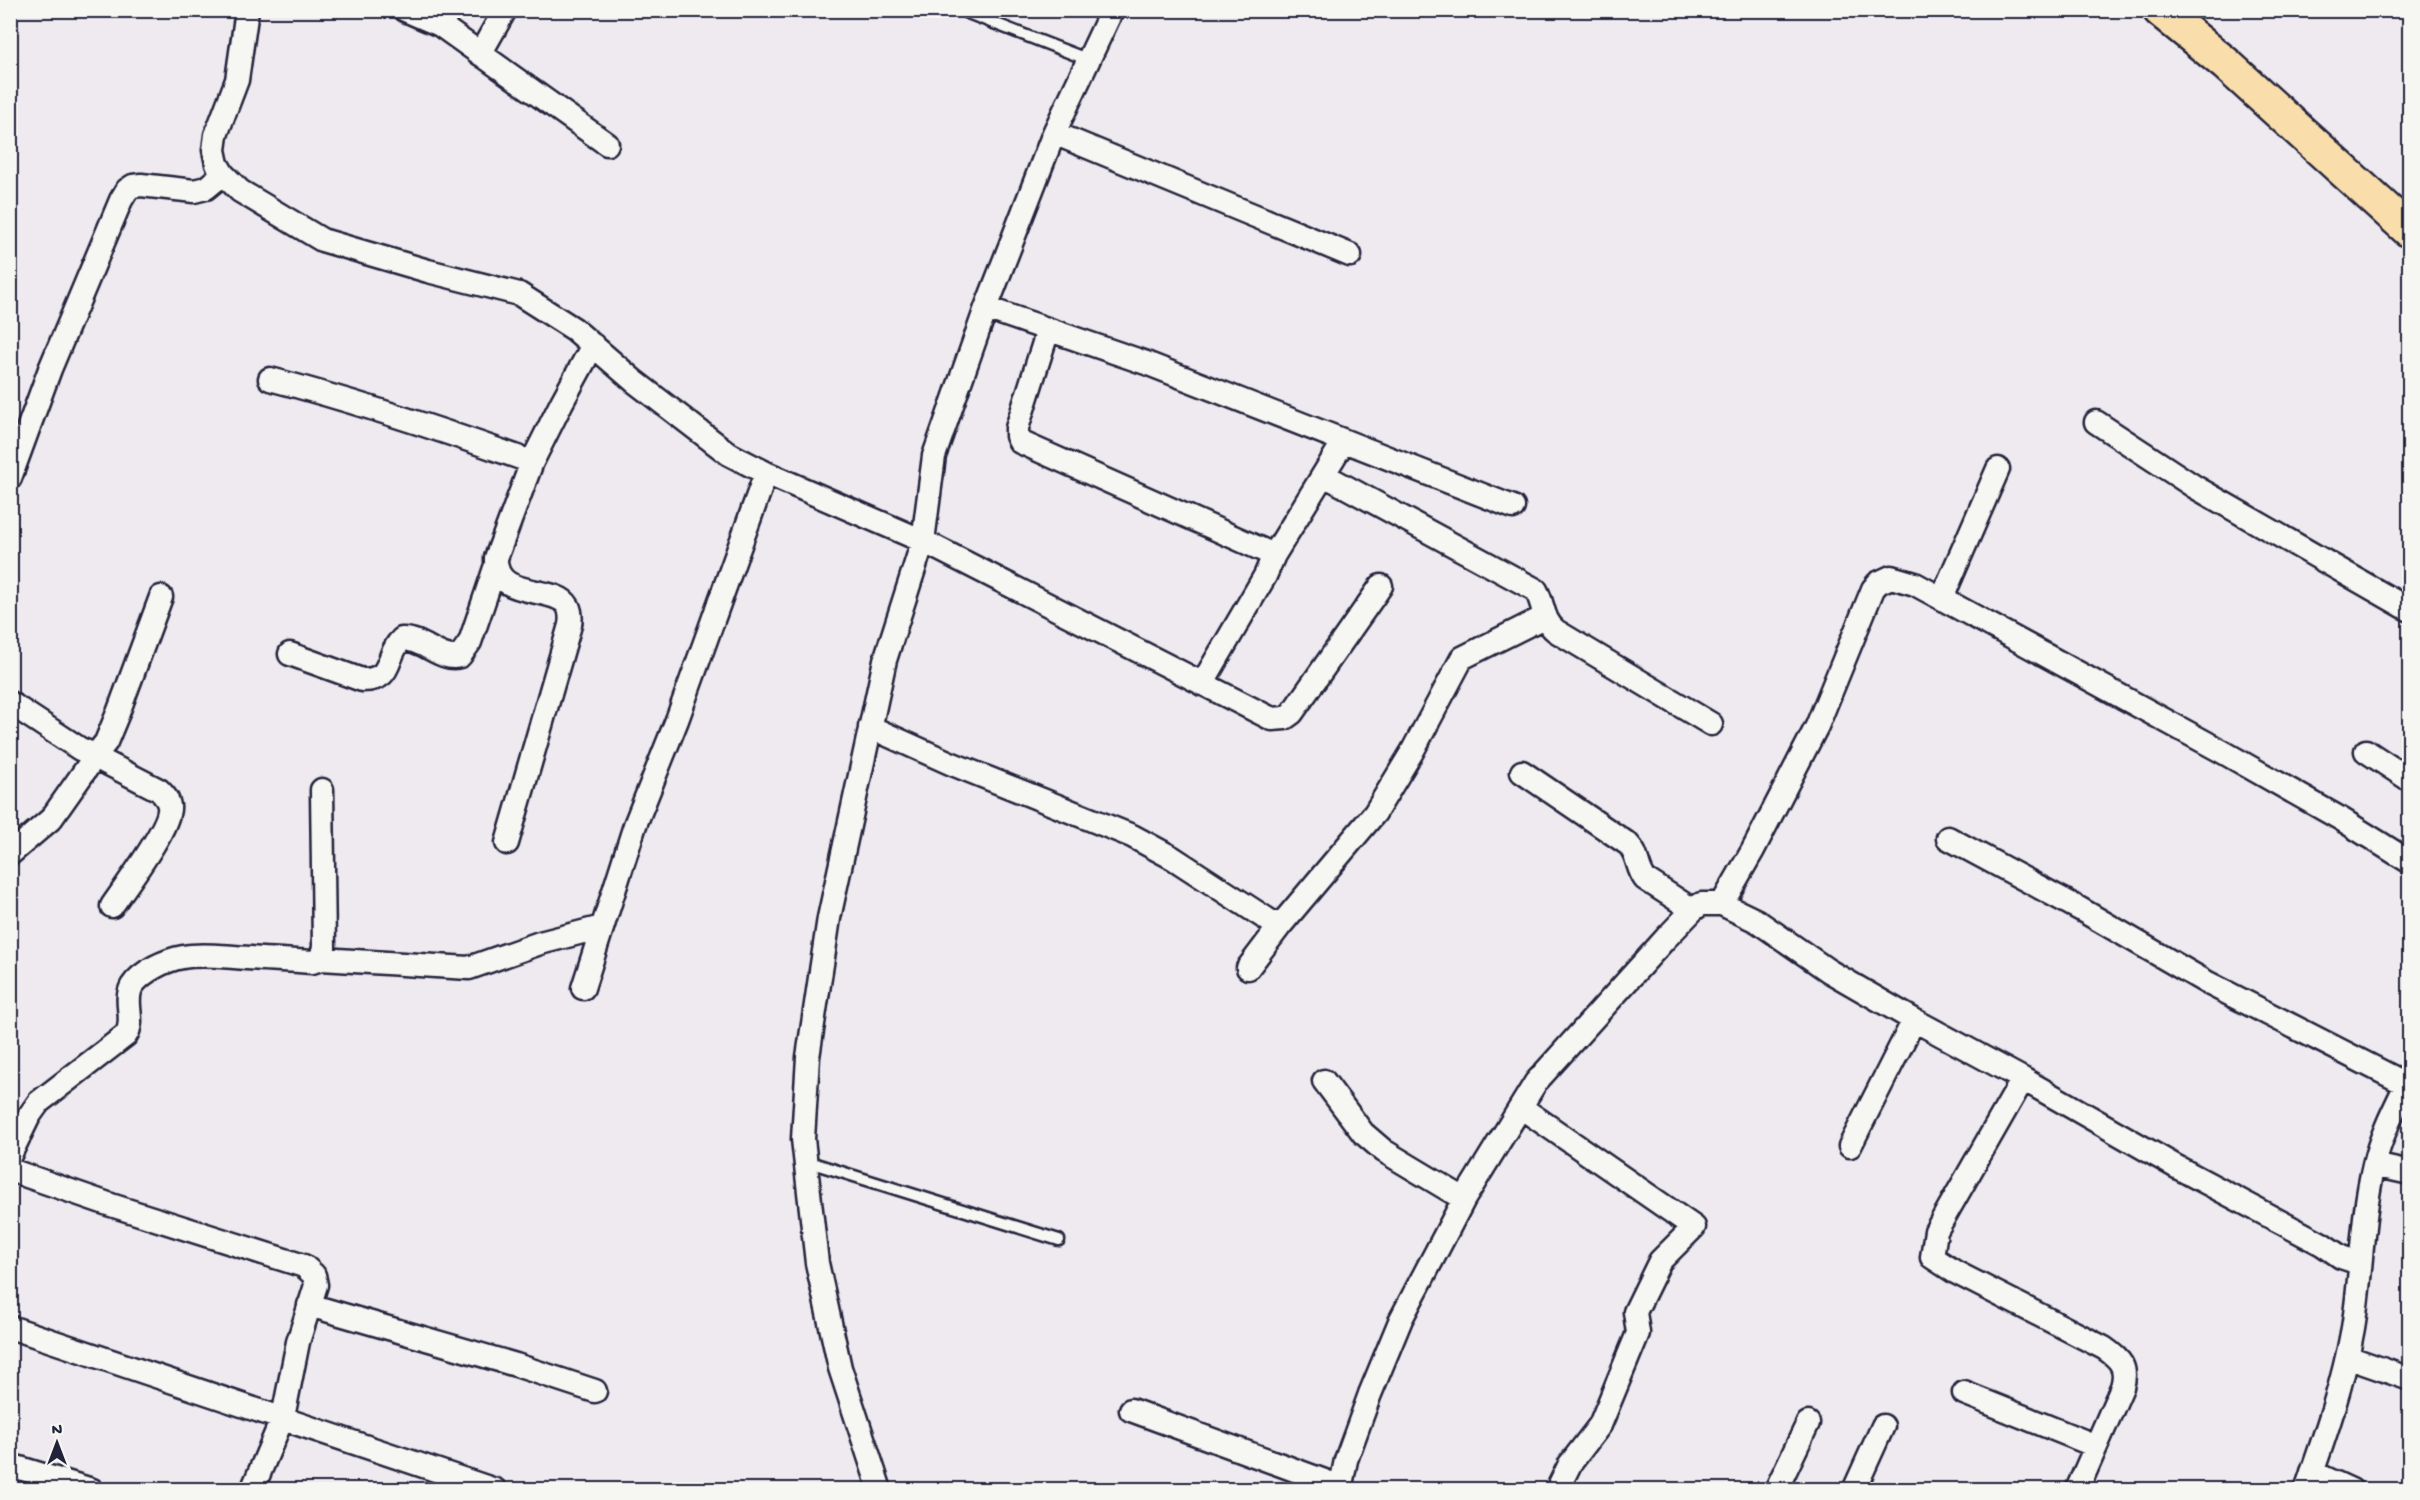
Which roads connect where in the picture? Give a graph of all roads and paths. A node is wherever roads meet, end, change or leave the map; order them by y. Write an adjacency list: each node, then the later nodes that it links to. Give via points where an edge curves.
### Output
1 (247, 10): 11 (street, via 237,80 216,135 214,150)
2 (405, 10): 7 (street, via 440,25)
3 (505, 10): 7 (street)
4 (960, 10): 8 (lane)
5 (1112, 10): 8 (street)
6 (2160, 10): 12 (highway, via 2235,71)
7 (480, 54): 10 (street)
8 (1089, 60): 9 (street)
9 (1054, 134): 13 (street); 14 (street)
10 (607, 144)
11 (223, 174): 16 (street, via 240,191 322,240 519,294); 24 (street, via 206,188 194,191 141,185 127,190 50,369)
12 (2409, 231)
13 (1350, 255)
14 (986, 308): 15 (street); 26 (street, via 934,456)
15 (1048, 330): 19 (street, via 1146,363); 27 (street, via 1017,428 1020,442)
16 (593, 345): 20 (street); 22 (street, via 729,454)
17 (270, 379): 20 (street, via 368,406)
18 (2096, 422): 32 (street, via 2195,487)
19 (1344, 441): 23 (street); 25 (street)
20 (532, 462): 28 (street)
21 (1998, 469): 31 (street)
22 (766, 473): 26 (street); 51 (street, via 635,825)
23 (1324, 475): 27 (street); 33 (street, via 1536,590)
24 (10, 478)
25 (1513, 507)
26 (923, 541): 35 (street); 38 (street, via 885,660)
27 (1274, 555): 35 (street)
28 (495, 568): 34 (street, via 470,642 460,656 449,657 417,641 402,639 386,671 372,680 362,680); 45 (street, via 504,581 560,599 567,604 571,616)
29 (1381, 586): 35 (street, via 1299,704 1285,718 1261,715)
30 (160, 597): 40 (street, via 118,713 106,742)
31 (1942, 598): 47 (street, via 2341,819); 48 (street, via 1915,584 1891,578 1873,589 1817,726)
32 (2409, 610)
33 (1544, 617): 37 (street, via 1549,626 1567,639); 52 (street, via 1462,658 1376,813)
34 (290, 654)
35 (1202, 684)
36 (10, 703): 40 (street, via 80,749)
37 (1711, 724)
38 (870, 727): 52 (street, via 1132,836); 63 (street, via 829,918 808,1057)
39 (2366, 751): 42 (street)
40 (96, 754): 46 (street, via 51,819); 49 (street, via 159,790 169,806 159,835)
41 (1522, 772): 50 (street, via 1628,844 1636,853 1645,879)
42 (2409, 780)
43 (322, 790): 53 (street)
44 (1948, 837): 58 (street, via 2215,987)
45 (507, 843)
46 (10, 854)
47 (2409, 862)
48 (1722, 904): 50 (street, via 1707,903); 56 (street, via 1757,921 1829,970)
49 (111, 906)
50 (1693, 910): 60 (street, via 1544,1073)
51 (602, 927): 53 (street, via 540,943 470,968); 55 (street)
52 (1279, 927): 54 (street)
53 (321, 959): 62 (street, via 312,962 185,957 163,963 132,987 126,1035 39,1102)
54 (1248, 968)
55 (583, 988)
56 (1914, 1020): 57 (street); 61 (street)
57 (2023, 1079): 69 (street, via 2341,1257); 80 (street, via 1936,1231 1932,1257 2104,1348 2123,1364 2126,1375)
58 (2408, 1080): 64 (street)
59 (1324, 1081): 67 (street, via 1363,1133 1384,1151)
60 (1522, 1108): 67 (street); 88 (street, via 1694,1227 1660,1261 1635,1312 1638,1333 1600,1425 1570,1464)
61 (1850, 1146)
62 (10, 1155)
63 (805, 1161): 68 (lane); 87 (street, via 817,1263 840,1368)
64 (2374, 1165): 66 (street); 69 (street)
65 (10, 1170): 70 (street, via 304,1266 316,1279)
66 (2409, 1173)
67 (1464, 1199): 83 (street, via 1392,1340 1346,1460)
68 (1059, 1240)
69 (2359, 1263): 72 (street)
70 (309, 1305): 74 (street); 77 (street)
71 (10, 1326): 77 (street)
72 (2347, 1357): 73 (street); 82 (street)
73 (2409, 1379)
74 (595, 1391)
75 (1964, 1393): 80 (street)
76 (1131, 1410): 83 (street)
77 (283, 1417): 85 (street); 86 (street)
78 (1808, 1423): 89 (street)
79 (1882, 1426): 90 (street)
80 (2096, 1446): 91 (street)
81 (10, 1465): 84 (street)
82 (2309, 1481): 92 (street)
83 (1341, 1488)
84 (92, 1490)
85 (252, 1490)
86 (495, 1490)
87 (880, 1490)
88 (1557, 1490)
89 (1776, 1490)
90 (1854, 1490)
91 (2077, 1490)
92 (2351, 1490)

